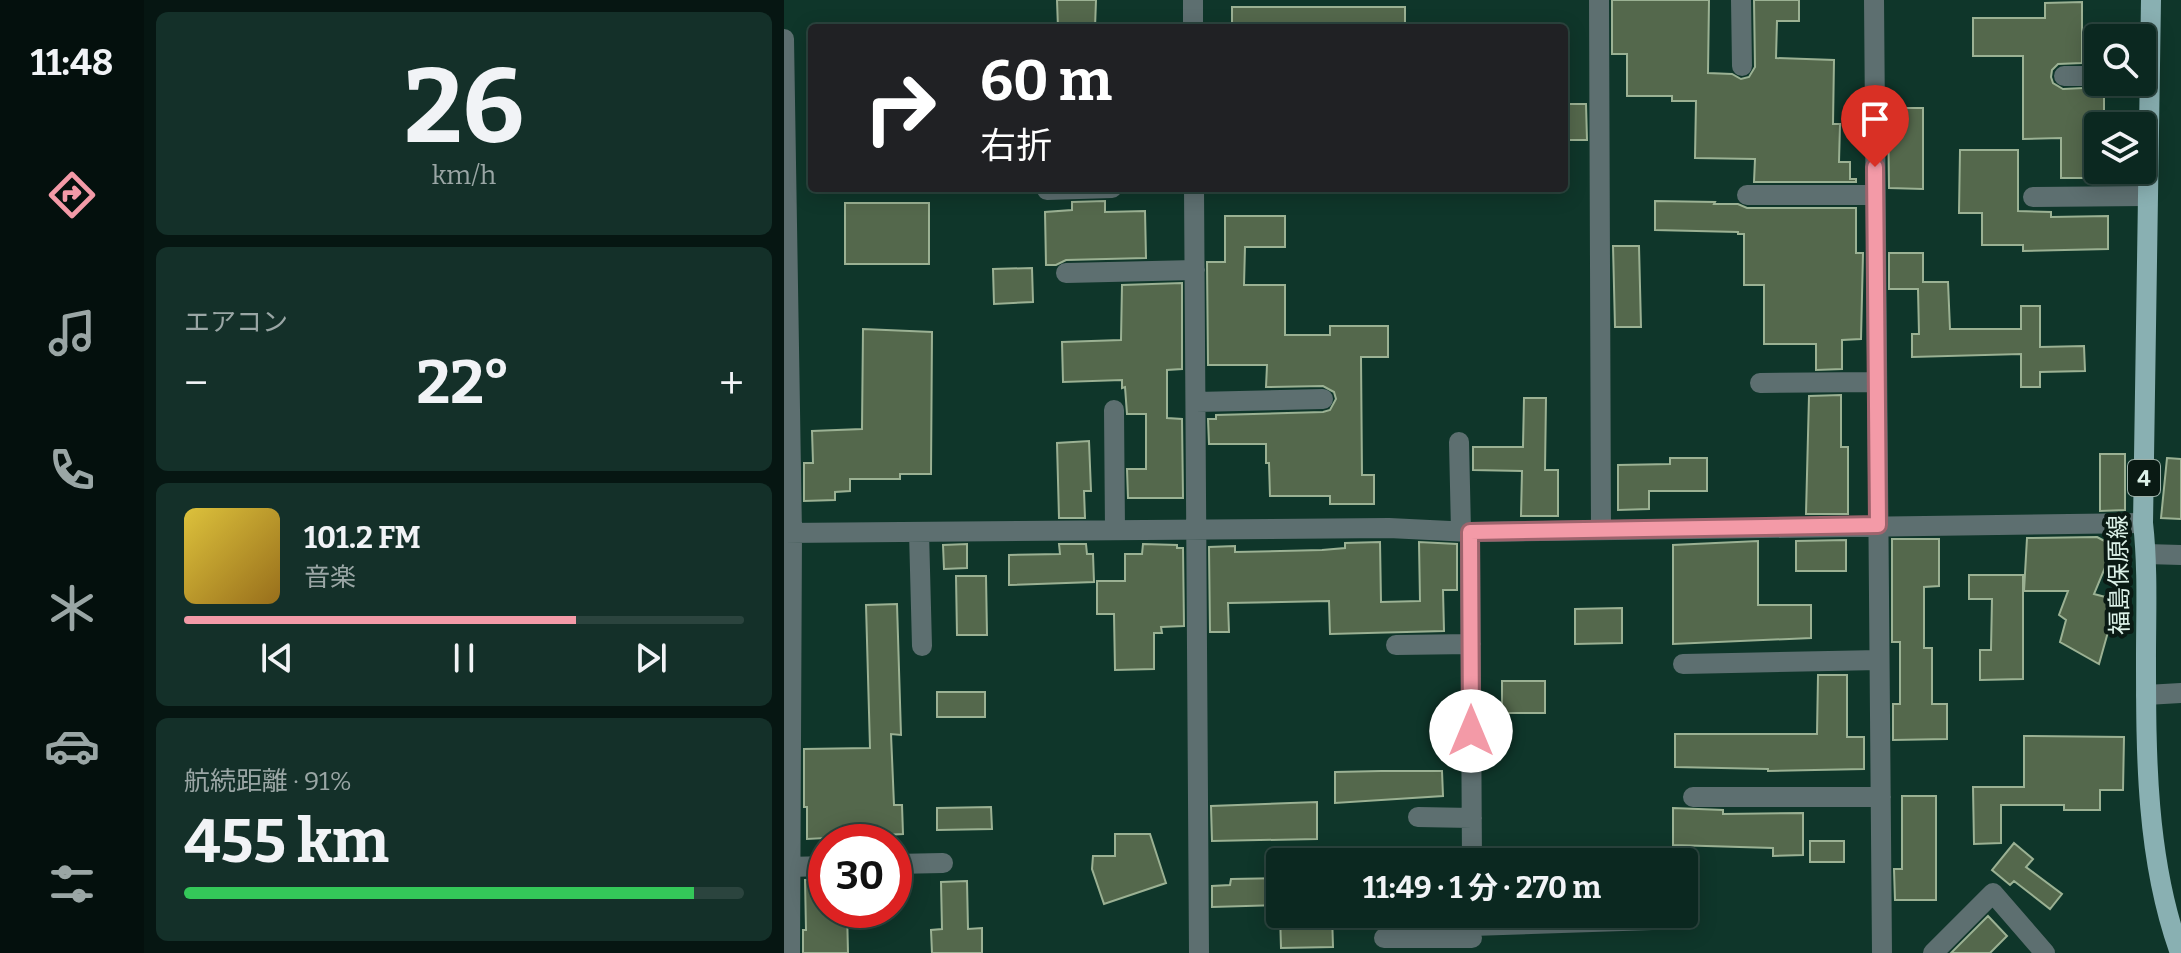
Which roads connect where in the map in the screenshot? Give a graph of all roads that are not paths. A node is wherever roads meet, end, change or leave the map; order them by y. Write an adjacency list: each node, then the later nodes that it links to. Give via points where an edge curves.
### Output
1 (1193, 0): 6 (street)
2 (1599, 0): 30 (street)
3 (1741, 0): 9 (street)
4 (1874, 0): 15 (street)
5 (2151, 0): 7 (main road, 福島保原線 / 4)
6 (1193, 24)
7 (2149, 24)
8 (784, 39): 33 (street)
9 (1742, 66)
10 (2064, 76): 11 (street)
11 (2084, 76)
12 (2146, 96): 16 (main road, 福島保原線 / 4)
13 (1194, 192): 18 (street)
14 (1747, 195): 15 (street)
15 (1875, 195): 20 (street)
16 (2148, 196): 17 (street); 26 (main road, 福島保原線 / 4)
17 (2033, 197)
18 (1195, 270): 19 (street); 23 (street)
19 (1066, 273)
20 (1876, 382): 21 (street); 27 (street)
21 (1760, 383)
22 (1323, 399): 23 (street)
23 (1196, 402): 28 (street)
24 (1114, 410): 29 (street)
25 (1459, 442): 32 (street)
26 (2143, 523): 27 (street); 34 (main road, 福島保原線 / 4)
27 (1878, 525): 30 (street); 39 (street)
28 (1197, 529): 29 (street); 32 (street); 56 (street)
29 (1115, 530): 31 (street)
30 (1601, 530): 32 (street)
31 (919, 532): 33 (street); 38 (street)
32 (1466, 532): 36 (street)
33 (788, 533): 51 (street)
34 (2146, 554): 35 (street); 42 (main road, 福島保原線 / 4)
35 (2181, 555)
36 (1471, 644): 37 (street); 46 (street)
37 (1396, 645)
38 (922, 646)
39 (1879, 660): 40 (street); 44 (street)
40 (1683, 664)
41 (2181, 693): 42 (street)
42 (2146, 695): 60 (main road, 福島保原線 / 4, via 2154,854)
43 (1693, 797): 44 (street)
44 (1881, 797): 57 (street)
45 (1418, 817): 46 (street)
46 (1472, 818): 47 (street)
47 (1472, 848)
48 (943, 863): 49 (street)
49 (912, 864)
50 (808, 866): 51 (street)
51 (789, 867): 55 (street)
52 (1542, 928): 53 (street)
53 (1472, 933): 54 (street)
54 (1384, 938)
55 (790, 953)
56 (1199, 953)
57 (1882, 953)
58 (1933, 953): 59 (street, via 1993,893)
59 (2045, 953)
60 (2180, 953)

